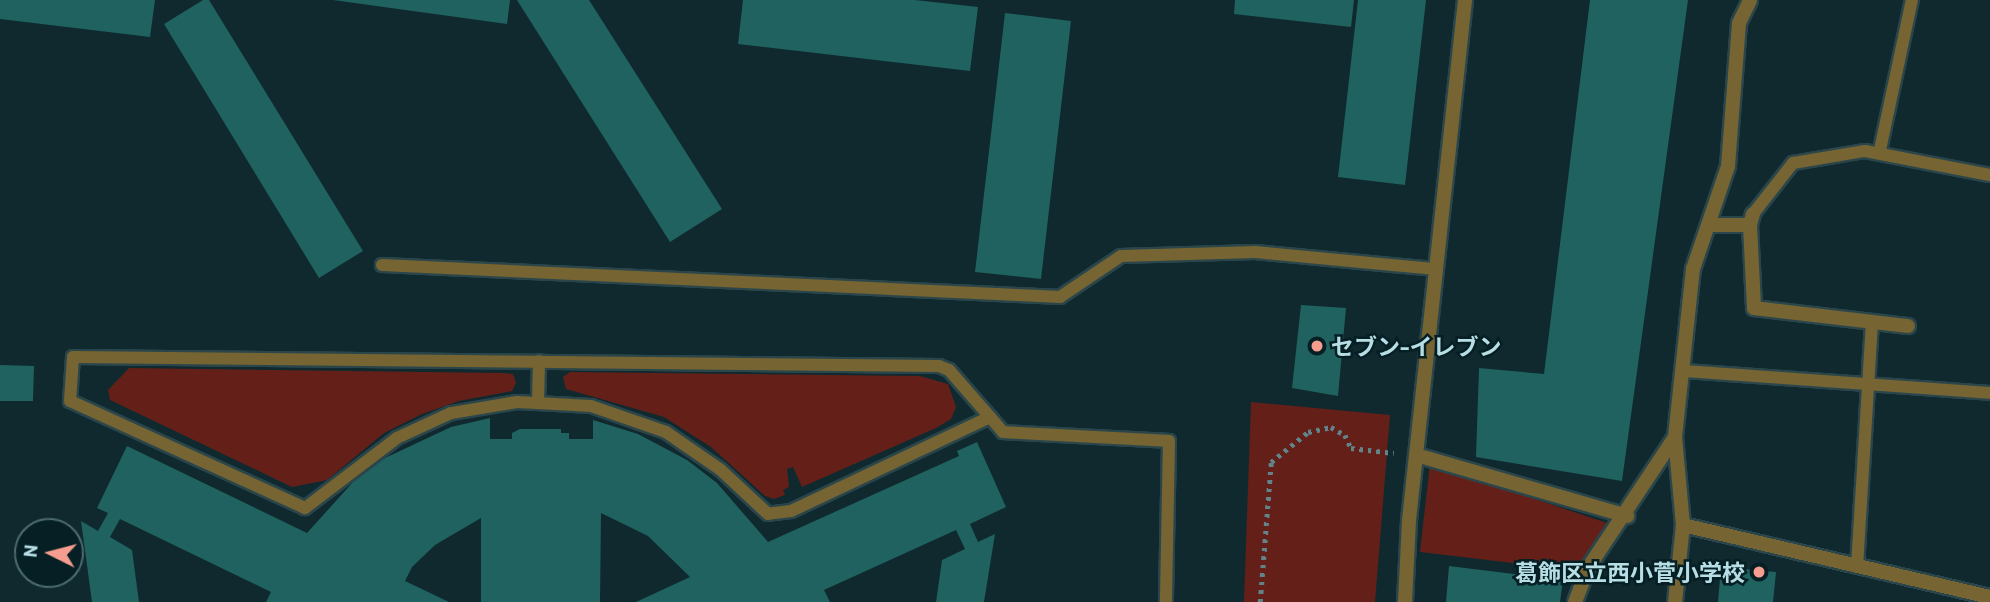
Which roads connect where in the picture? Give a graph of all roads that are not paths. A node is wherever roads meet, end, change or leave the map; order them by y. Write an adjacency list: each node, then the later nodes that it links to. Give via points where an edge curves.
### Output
1 (1465, 0): 9 (street)
2 (1751, 0): 7 (street, via 1739,23 1728,166)
3 (1912, 0): 4 (lane)
4 (1880, 150): 5 (lane); 6 (lane, via 1793,163)
5 (1990, 175)
6 (1751, 219): 7 (street); 10 (street, via 1754,308)
7 (1710, 225): 13 (street, via 1693,269)
8 (382, 265): 9 (lane, via 1060,297 1121,256 1255,252)
9 (1436, 269): 19 (street)
10 (1872, 323): 11 (street); 14 (lane)
11 (1908, 326)
12 (539, 361): 16 (lane); 16 (lane, via 73,357 70,401 305,508 374,452 425,425 481,407); 17 (lane, via 939,366 949,370)
13 (1684, 371): 14 (lane); 18 (street)
14 (1866, 383): 15 (lane); 22 (lane)
15 (1990, 393)
16 (538, 403): 17 (lane, via 591,406 666,432 721,470 768,514 791,511)
17 (990, 417): 24 (lane, via 1003,432 1169,441)
18 (1675, 437): 20 (street); 21 (street)
19 (1416, 455): 20 (street); 25 (street)
20 (1627, 516): 26 (street, via 1588,568)
21 (1682, 525): 22 (street); 27 (street)
22 (1857, 567): 23 (street)
23 (1990, 597)
24 (1166, 602)
25 (1405, 602)
26 (1575, 602)
27 (1675, 602)

